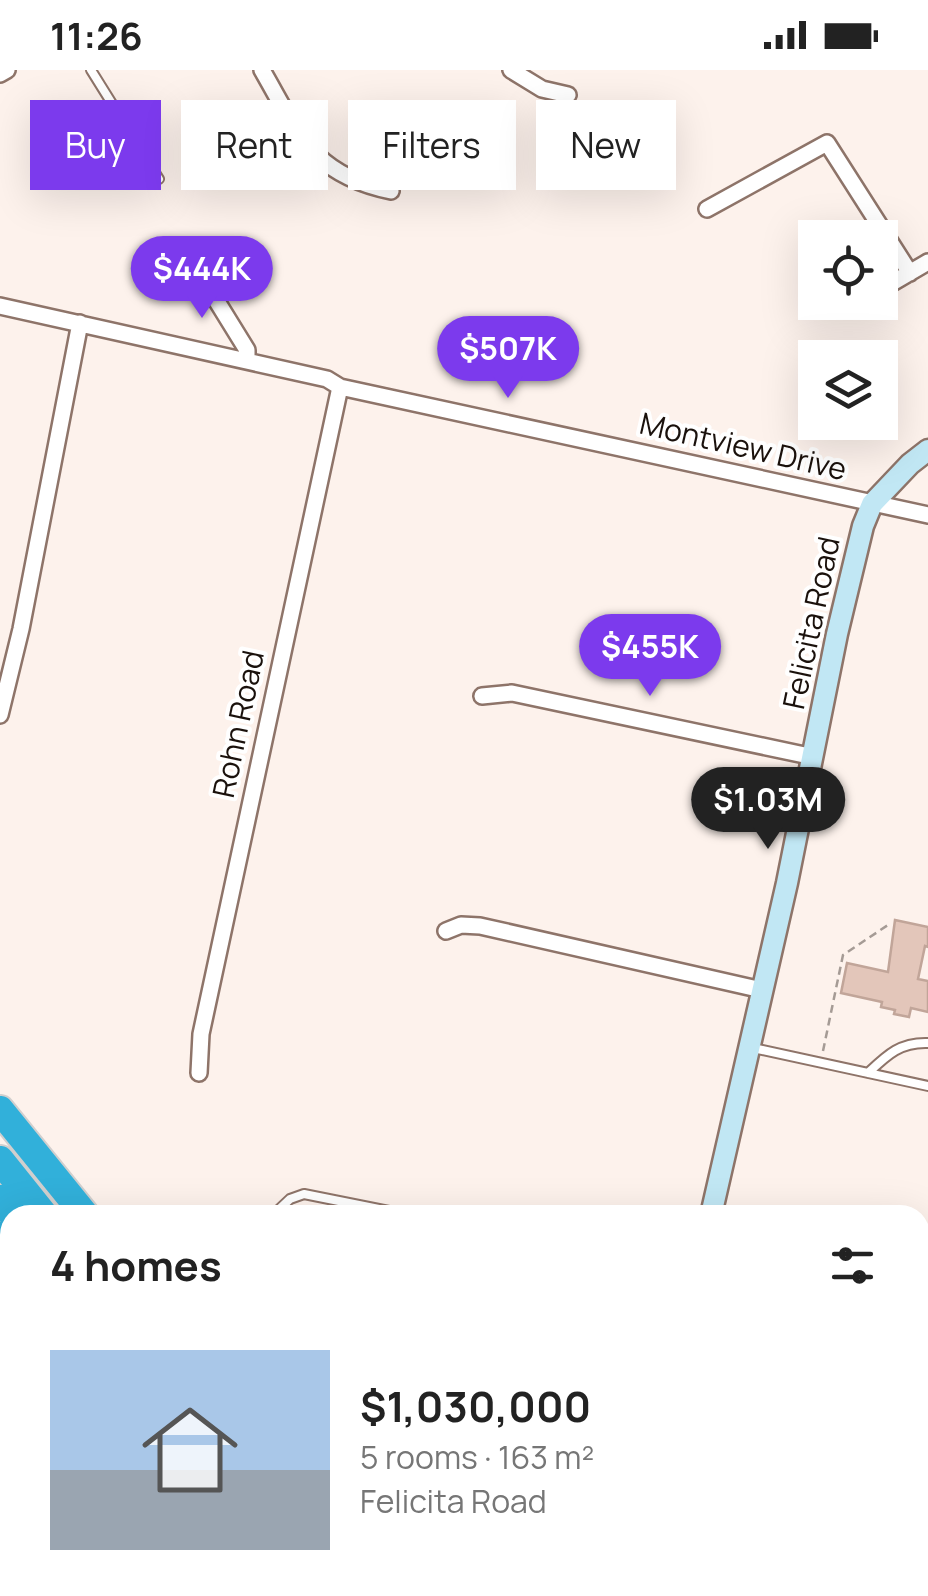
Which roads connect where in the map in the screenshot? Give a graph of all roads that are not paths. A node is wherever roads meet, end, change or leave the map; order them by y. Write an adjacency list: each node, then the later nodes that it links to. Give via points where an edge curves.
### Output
1 (7, 70): 5 (street)
2 (91, 70): 7 (lane)
3 (262, 70): 8 (street, via 307,148 339,174)
4 (512, 70): 6 (street, via 542,89)
5 (0, 74)
6 (568, 95)
7 (109, 100)
8 (391, 191)
9 (707, 209): 12 (street, via 827,142)
10 (928, 262): 12 (street)
11 (197, 270): 16 (street)
12 (910, 273): 13 (street)
13 (898, 280)
14 (0, 306): 15 (street, Montview Drive)
15 (80, 323): 16 (street, Montview Drive); 22 (street)
16 (246, 360): 17 (street, Montview Drive, via 327,378)
17 (340, 387): 19 (street, Montview Drive); 29 (street, Rohn Road, via 200,1040)
18 (928, 450): 19 (main road)
19 (872, 504): 20 (street, Montview Drive); 23 (main road, Felicita Road, via 837,634)
20 (928, 515)
21 (482, 696): 23 (street, via 512,693)
22 (0, 715)
23 (814, 757): 25 (main road, Felicita Road)
24 (446, 931): 25 (street, via 480,926)
25 (762, 990): 27 (main road, Felicita Road)
26 (928, 1043): 28 (lane, via 891,1051)
27 (749, 1047): 28 (lane); 37 (main road, Felicita Road)
28 (868, 1072): 30 (lane)
29 (199, 1073)
30 (928, 1086)
31 (0, 1110): 34 (highway)
32 (0, 1160): 33 (highway)
33 (36, 1205)
34 (78, 1205)
35 (283, 1205): 36 (lane, via 304,1194)
36 (359, 1205)
37 (713, 1205)

